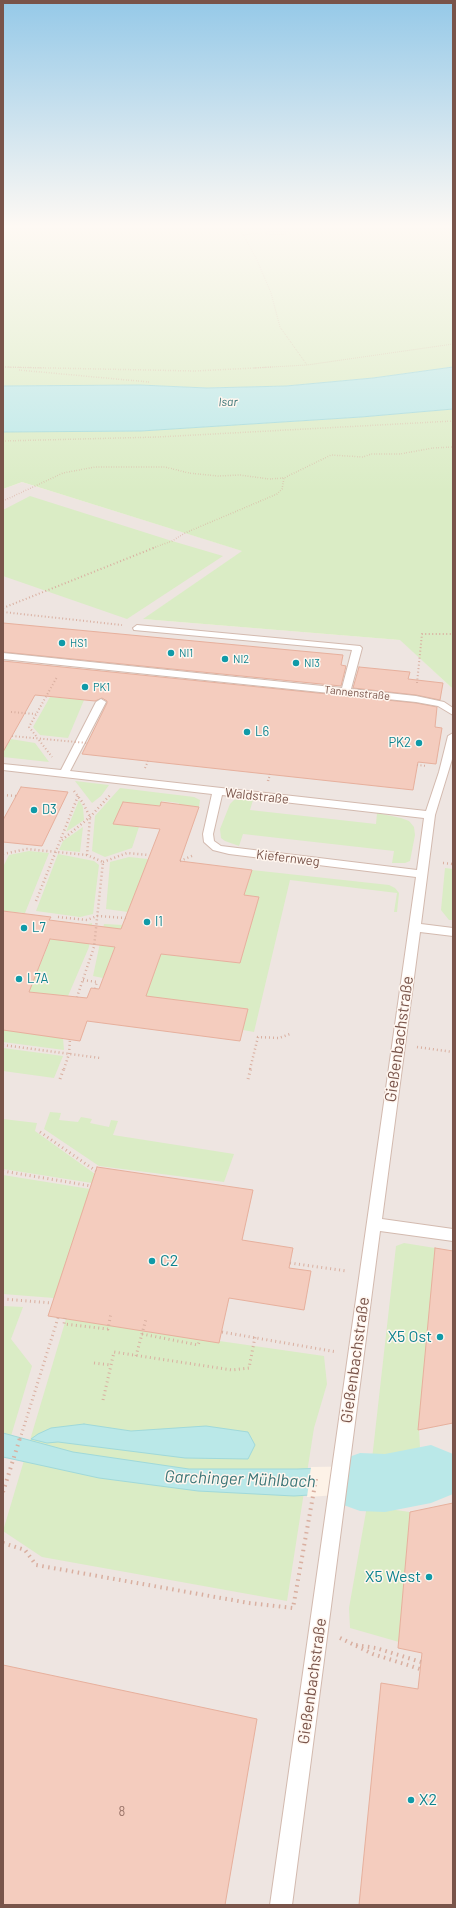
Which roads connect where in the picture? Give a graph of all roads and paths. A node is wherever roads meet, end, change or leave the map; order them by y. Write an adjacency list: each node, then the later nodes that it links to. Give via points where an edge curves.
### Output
1 (277, 314): 3 (path, via 280,327)
2 (453, 344): 3 (path)
3 (307, 365): 5 (path, via 195,371)
4 (3, 367): 5 (path)
5 (7, 368): 6 (path)
6 (149, 382)
7 (453, 421): 8 (path, via 174,436)
8 (3, 441)
9 (453, 448): 10 (path, via 433,448 400,454 371,454 363,457 330,455)
10 (284, 478): 11 (path, via 218,476 165,467 95,467 63,473); 12 (path, via 282,489 277,494 172,540)
11 (3, 501)
12 (3, 608)
13 (3, 612): 14 (path)
14 (137, 628): 20 (lane, via 357,648)
15 (453, 634): 21 (path, via 422,634)
16 (3, 656): 17 (lane, Tannenstraße)
17 (65, 663): 18 (lane, Tannenstraße); 25 (path)
18 (118, 668): 19 (lane); 20 (lane, Tannenstraße)
19 (113, 678)
20 (346, 692): 21 (lane, Tannenstraße)
21 (416, 700): 24 (lane, Tannenstraße, via 441,704)
22 (101, 702): 30 (lane)
23 (11, 712): 25 (path)
24 (453, 712)
25 (36, 714): 27 (path, via 29,727)
26 (12, 736): 30 (path, bridge)
27 (36, 736)
28 (453, 736): 42 (lane)
29 (39, 740): 31 (path)
30 (83, 743): 35 (lane)
31 (53, 758)
32 (417, 765): 34 (path)
33 (3, 767): 35 (lane, Waldstraße)
34 (430, 767)
35 (64, 774): 38 (lane, Waldstraße)
36 (73, 790): 41 (path)
37 (112, 791): 43 (path)
38 (218, 791): 42 (lane, Waldstraße); 54 (lane, Kiefernweg, via 208,834 209,842 217,848)
39 (3, 795): 40 (path)
40 (16, 796)
41 (78, 796): 43 (path); 44 (path)
42 (430, 815): 54 (lane, Gießenbachstraße)
43 (90, 817): 44 (path); 47 (path)
44 (61, 840): 45 (path)
45 (57, 852): 46 (path, via 27,849); 47 (path); 55 (path)
46 (3, 854)
47 (87, 855): 50 (path)
48 (150, 855): 50 (path, via 127,852)
49 (194, 855): 51 (path)
50 (103, 862): 57 (path)
51 (180, 862)
52 (443, 863): 53 (path)
53 (453, 864)
54 (421, 874): 59 (lane, Gießenbachstraße)
55 (36, 901)
56 (58, 916): 57 (path, via 87,920)
57 (97, 916): 58 (path); 61 (path, via 94,947)
58 (126, 918)
59 (414, 927): 60 (lane); 77 (lane, Gießenbachstraße)
60 (453, 932)
61 (83, 980): 62 (path, via 97,982); 63 (path)
62 (95, 988)
63 (77, 997)
64 (290, 1034): 72 (path, via 279,1038 258,1037)
65 (70, 1039): 69 (path)
66 (3, 1045): 69 (path)
67 (417, 1047): 68 (path)
68 (453, 1052)
69 (69, 1054): 70 (path); 71 (path)
70 (100, 1058)
71 (60, 1079)
72 (248, 1079)
73 (40, 1132): 75 (path)
74 (3, 1171): 76 (path)
75 (96, 1171)
76 (91, 1186)
77 (373, 1224): 78 (lane); 91 (lane, Gießenbachstraße)
78 (453, 1235)
79 (290, 1263): 80 (path)
80 (349, 1271)
81 (3, 1299): 82 (path)
82 (52, 1303)
83 (111, 1313): 85 (path, via 108,1329 64,1324)
84 (58, 1318): 96 (path)
85 (65, 1318)
86 (146, 1319): 88 (path)
87 (222, 1332): 89 (path)
88 (142, 1334): 90 (path, via 198,1345); 92 (path)
89 (255, 1338): 91 (path); 92 (path, via 250,1368 232,1370)
90 (200, 1340)
91 (355, 1355): 103 (lane, Gießenbachstraße)
92 (136, 1356): 94 (path, via 114,1352)
93 (94, 1363): 94 (path)
94 (111, 1366): 95 (path)
95 (103, 1400)
96 (3, 1492)
97 (311, 1509): 98 (path, via 293,1608 249,1603 36,1565 25,1550)
98 (3, 1543)
99 (340, 1638): 100 (path)
100 (352, 1644): 101 (path, via 376,1648); 102 (path, via 373,1654)
101 (421, 1662)
102 (420, 1669)
103 (281, 1905)

